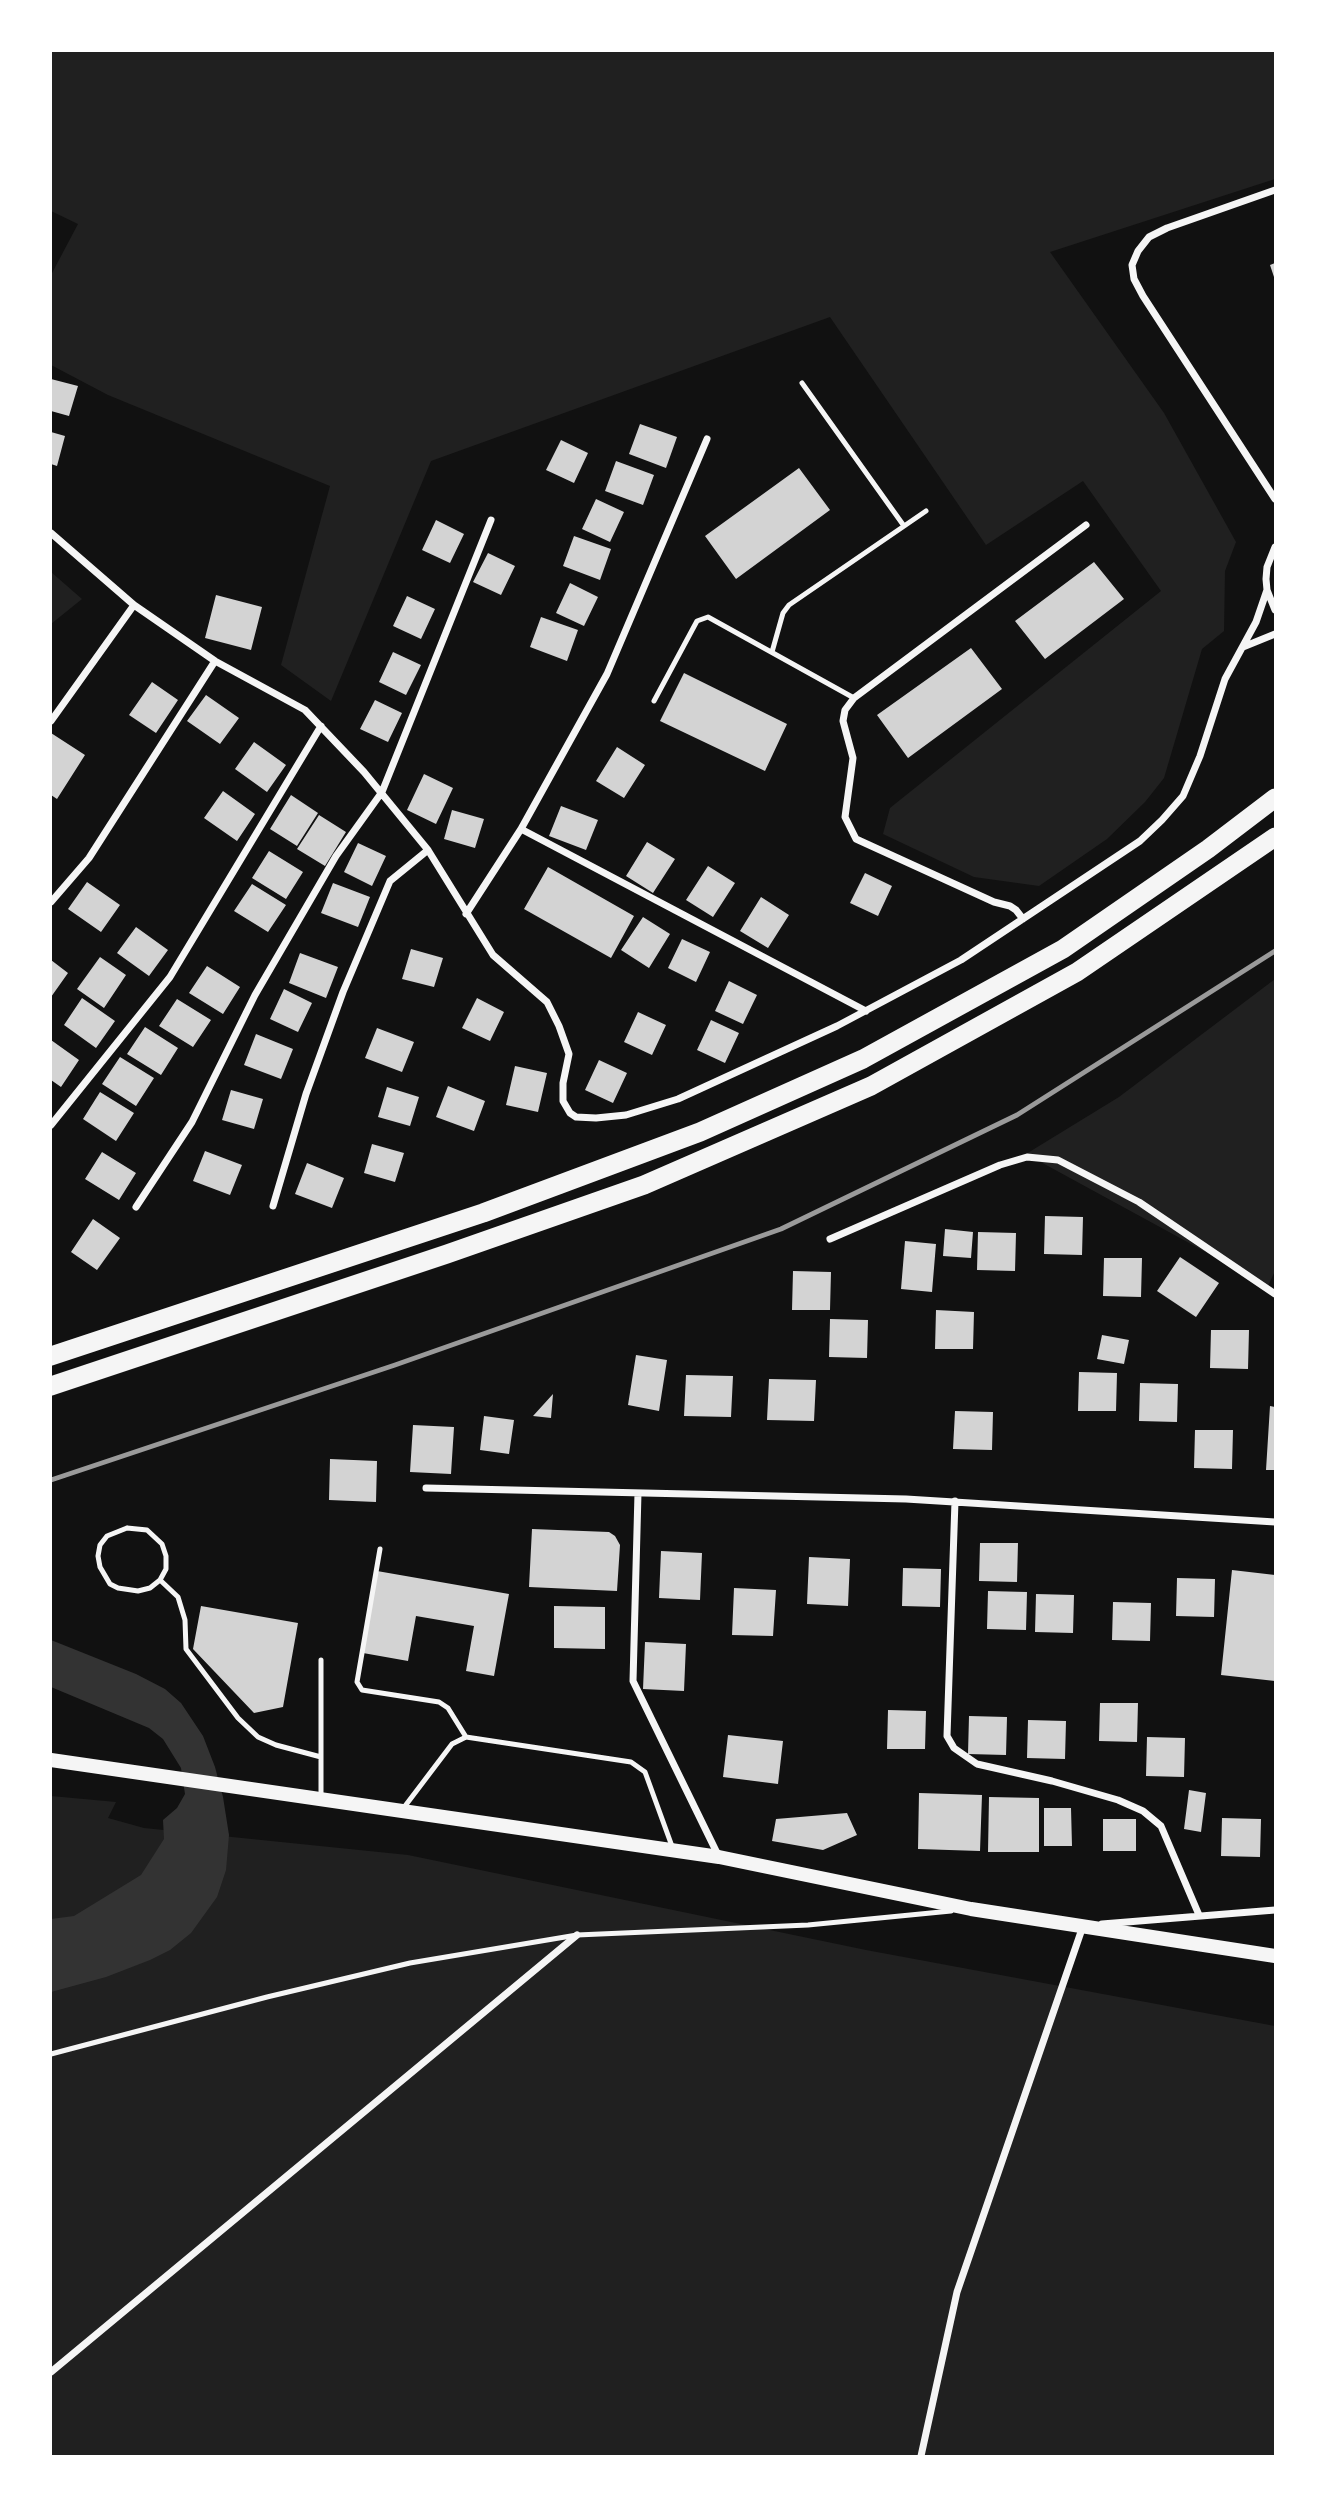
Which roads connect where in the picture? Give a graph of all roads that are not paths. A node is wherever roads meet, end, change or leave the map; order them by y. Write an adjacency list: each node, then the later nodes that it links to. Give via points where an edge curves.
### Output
1 (1275, 190): 4 (street, via 1149,237 1132,265 1143,296)
2 (802, 383): 8 (lane)
3 (707, 439): 24 (street, via 607,674)
4 (1275, 501)
5 (926, 511): 8 (lane)
6 (491, 520): 22 (street)
7 (1086, 525): 18 (street)
8 (904, 526): 16 (lane, via 789,605)
9 (51, 533): 12 (street)
10 (1275, 547): 11 (street, via 1267,567)
11 (1267, 590): 13 (street); 15 (street)
12 (134, 605): 17 (street); 20 (street)
13 (1275, 610)
14 (1275, 634): 15 (street)
15 (1242, 647): 29 (street, via 1183,796 1140,841)
16 (772, 652): 18 (lane); 19 (lane, via 708,617 697,621)
17 (215, 661): 21 (street, via 306,710); 27 (street, via 89,858)
18 (853, 698): 29 (street, via 843,721 853,758 845,817 856,839 1010,906)
19 (654, 701)
20 (51, 720)
21 (321, 726): 22 (street); 31 (street, via 170,977)
22 (382, 792): 26 (street); 33 (street, via 336,856 255,995 192,1122)
23 (1275, 798): 36 (highway, via 1063,949 863,1059 700,1132 483,1213)
24 (521, 829): 28 (street); 30 (street)
25 (1275, 837): 37 (highway, via 1077,972 872,1086 644,1185)
26 (428, 850): 28 (street); 32 (street, via 390,881 306,1094)
27 (51, 902)
28 (466, 914): 30 (street, via 493,955 547,1002 569,1054 563,1101 576,1116 626,1115 678,1099)
29 (1023, 919): 30 (street, via 961,960)
30 (866, 1011)
31 (51, 1125)
32 (273, 1206)
33 (136, 1207)
34 (830, 1239): 35 (street, via 1000,1165 1027,1157 1058,1160 1139,1202)
35 (1275, 1294)
36 (51, 1356)
37 (51, 1386)
38 (426, 1488): 39 (street)
39 (638, 1493): 40 (street); 51 (street, via 633,1681)
40 (955, 1502): 41 (street); 54 (street, via 947,1736 954,1748 977,1765 1052,1781 1143,1811 1161,1826)
41 (1275, 1522)
42 (380, 1549): 45 (lane, via 357,1682 362,1690 439,1702)
43 (160, 1580): 43 (lane, via 166,1556 162,1544 147,1530 116,1531 100,1545 100,1567 110,1584 138,1591); 46 (lane, via 178,1597 186,1649 238,1718 258,1738)
44 (321, 1660): 46 (lane)
45 (466, 1737): 49 (lane, via 452,1744); 50 (lane, via 631,1762 645,1772)
46 (321, 1757): 48 (lane)
47 (51, 1760): 48 (main road)
48 (321, 1800): 49 (main road)
49 (401, 1812): 50 (main road)
50 (674, 1852): 51 (main road)
51 (719, 1857): 52 (main road)
52 (971, 1909): 55 (main road); 56 (lane, via 808,1925)
53 (1275, 1910): 54 (street)
54 (1199, 1915): 55 (street)
55 (1082, 1926): 57 (main road); 60 (street, via 957,2292)
56 (576, 1935): 58 (lane, via 410,1964); 59 (street)
57 (1275, 1956)
58 (51, 2054)
59 (51, 2372)
60 (921, 2456)

